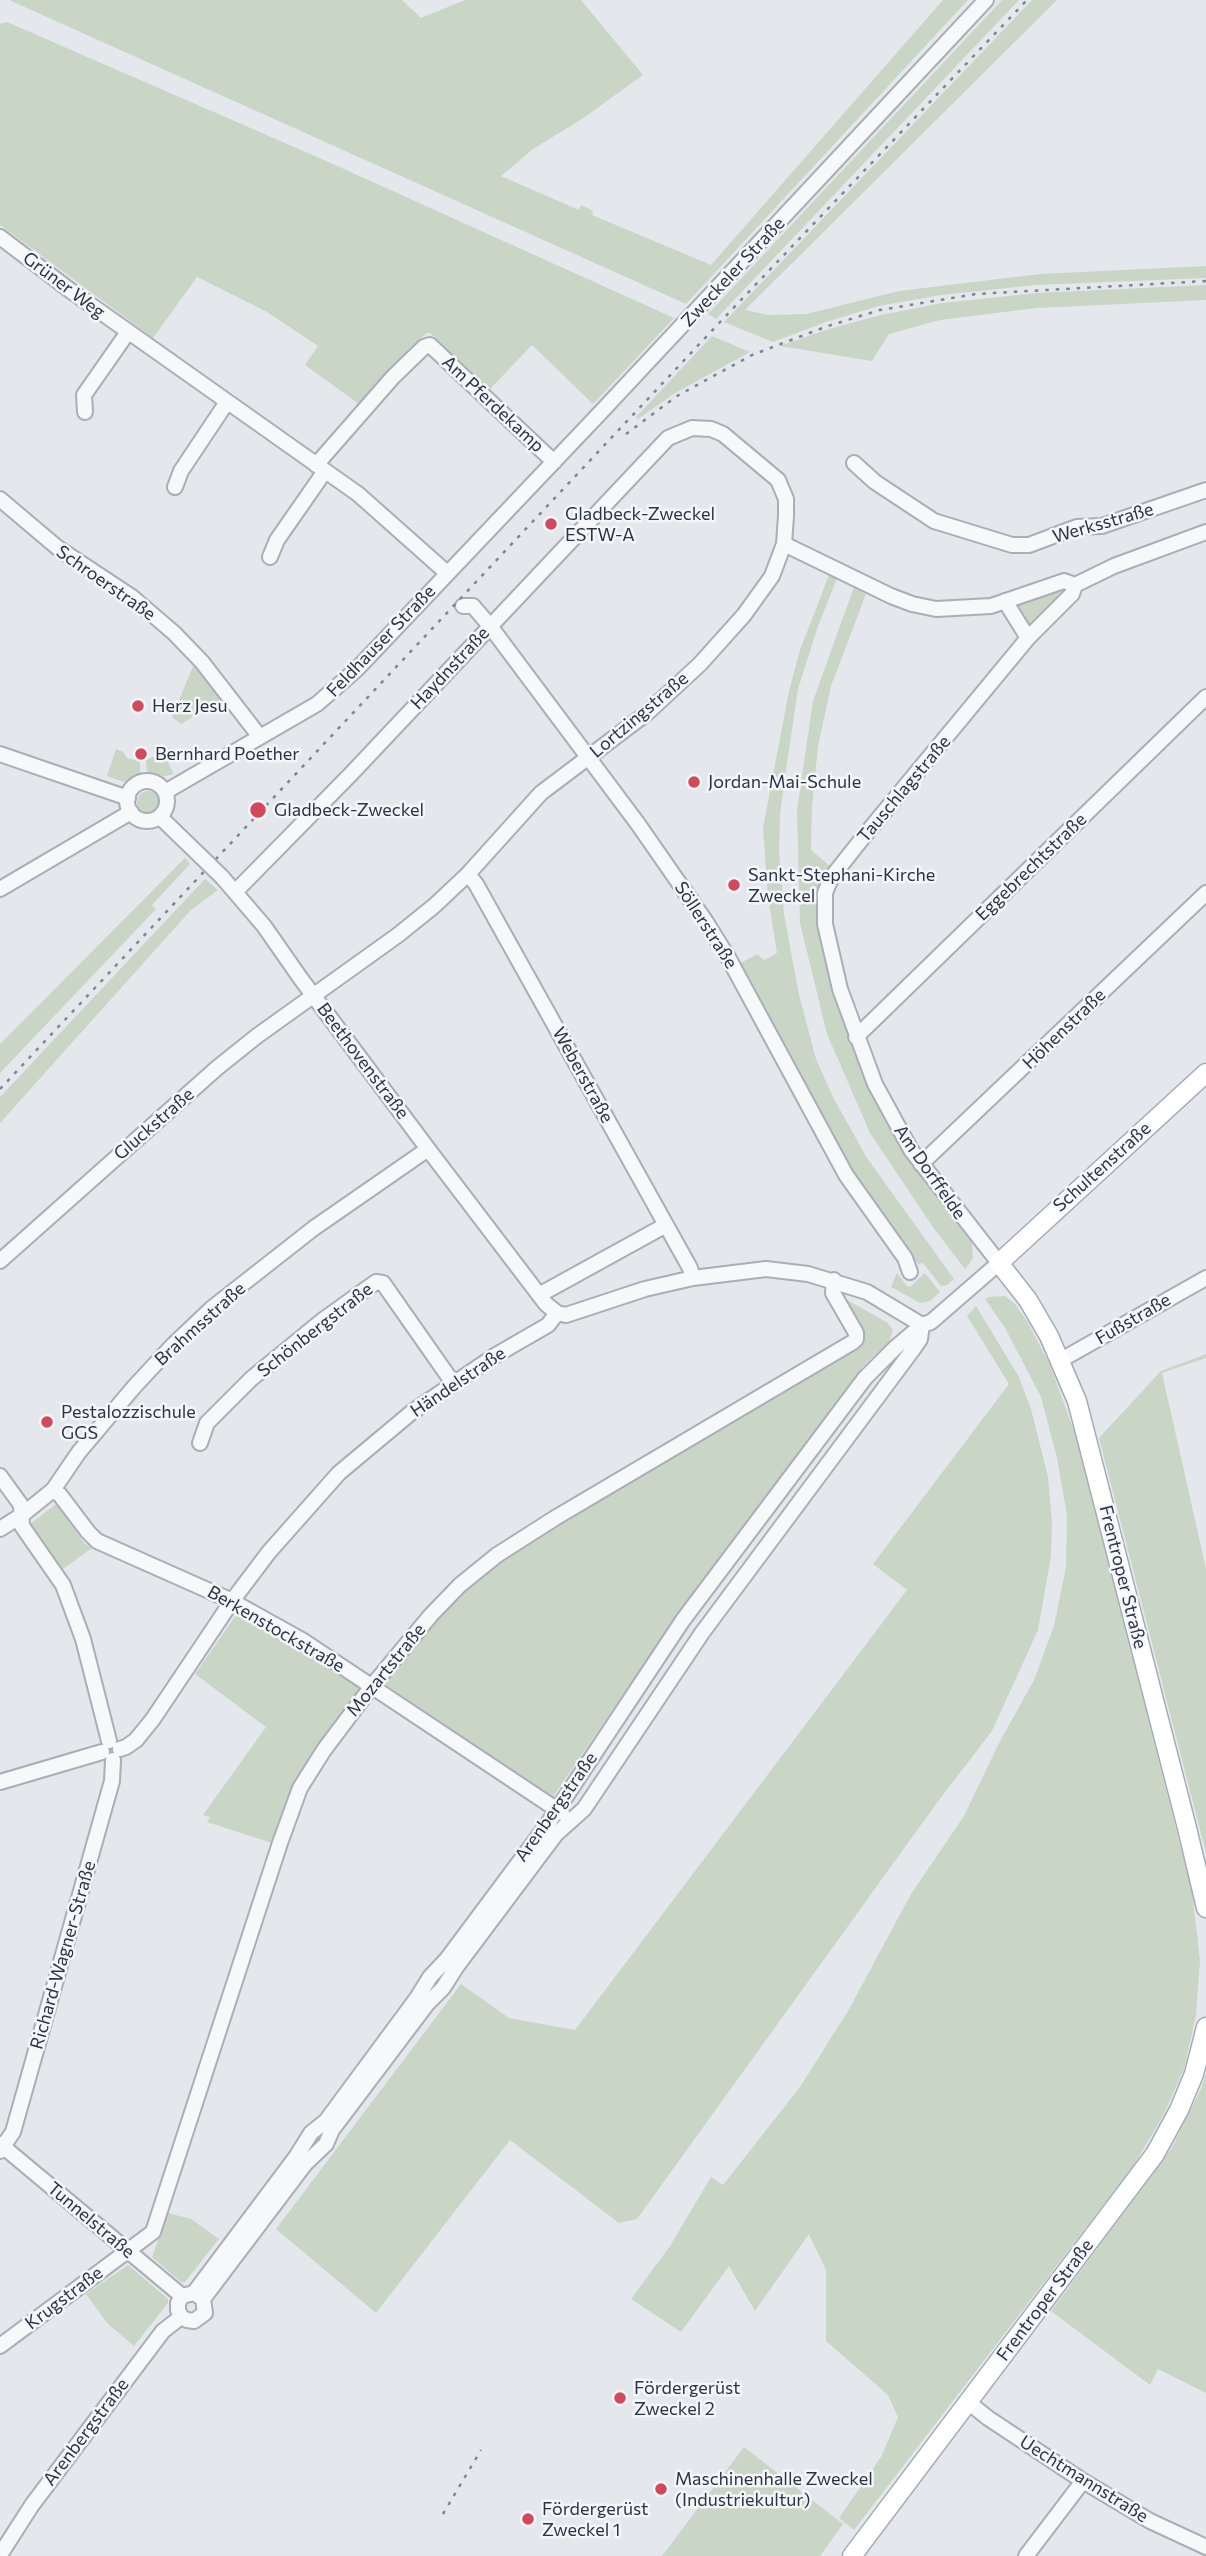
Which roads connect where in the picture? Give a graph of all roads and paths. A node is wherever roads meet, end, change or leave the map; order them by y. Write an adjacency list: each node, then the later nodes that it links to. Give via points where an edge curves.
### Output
1 (985, 0): 7 (street, Zweckeler Straße)
2 (0, 237): 3 (street, Grüner Weg)
3 (128, 332): 4 (street, Grüner Weg); 5 (street, via 84,395)
4 (227, 402): 9 (street, Grüner Weg); 10 (street)
5 (85, 412)
6 (662, 443): 15 (street, Lortzingstraße, via 682,430 701,427 723,434 784,490); 21 (street, Haydnstraße)
7 (554, 463): 9 (street, Am Pferdekamp, via 430,345 386,384); 14 (street, Zweckeler Straße)
8 (854, 463): 11 (street, Werksstraße, via 934,520 1012,545 1029,545 1077,527 1102,526)
9 (321, 468): 16 (street); 17 (street, Grüner Weg, via 358,494)
10 (175, 487)
11 (1206, 490)
12 (0, 499): 24 (street, Schroerstraße, via 173,633)
13 (1206, 532): 18 (street, Tauschlagstraße)
14 (478, 541): 17 (street, Feldhauser Straße)
15 (784, 544): 19 (street, Tauschlagstraße, via 912,604 936,610); 26 (street, Lortzingstraße, via 772,576 700,664)
16 (270, 557)
17 (447, 573): 24 (street, Feldhauser Straße, via 317,705)
18 (1076, 585): 19 (street, Tauschlagstraße, via 1064,581); 22 (street, Tauschlagstraße)
19 (1005, 601): 22 (street)
20 (463, 606): 21 (street, Söllerstraße, via 473,606)
21 (489, 626): 26 (street, Söllerstraße); 32 (street, Haydnstraße)
22 (1028, 638): 35 (street, Tauschlagstraße, via 827,885 824,909 830,950)
23 (1206, 697): 35 (street, Eggebrechtstraße)
24 (260, 737): 27 (street, Feldhauser Straße)
25 (0, 754): 28 (street)
26 (588, 758): 30 (street, Lortzingstraße, via 541,793); 42 (street, Söllerstraße, via 712,932 846,1175 905,1258)
27 (165, 792): 28 (street, via 156,783 143,782 134,787); 29 (street, via 167,806)
28 (129, 805): 29 (street, via 143,821); 31 (street)
29 (160, 817): 32 (street, Beethovenstraße, bridge)
30 (468, 874): 34 (street, Lortzingstraße, via 398,935); 39 (street, Weberstraße)
31 (0, 889)
32 (236, 891): 34 (street, Beethovenstraße)
33 (1206, 893): 38 (street, Höhenstraße)
34 (315, 996): 37 (street, Beethovenstraße); 40 (street, Gluckstraße, via 217,1068)
35 (856, 1037): 38 (street, Am Dorffelde, via 897,1127)
36 (1206, 1073): 41 (main road, Schultenstraße)
37 (428, 1149): 46 (street, Beethovenstraße); 53 (street, Brahmsstraße, via 314,1228 212,1308 134,1387)
38 (921, 1164): 41 (street, Am Dorffelde)
39 (666, 1225): 43 (street, Weberstraße); 46 (street)
40 (0, 1261)
41 (992, 1269): 48 (street, Arenbergstraße); 49 (main road, Frentroper Straße, via 1028,1300)
42 (910, 1272)
43 (693, 1278): 45 (street, via 766,1269); 47 (street, via 566,1315)
44 (1206, 1278): 49 (street, Fußstraße)
45 (834, 1280): 48 (street, via 867,1292); 57 (street, Mozartstraße, via 833,1293 856,1333 853,1342 498,1555 431,1615)
46 (539, 1295): 47 (street, Beethovenstraße)
47 (557, 1313): 50 (street, Händelstraße, via 548,1325)
48 (922, 1325): 60 (street, Arenbergstraße, via 864,1378 738,1544); 61 (street, Arenbergstraße, via 914,1348 710,1622 584,1809)
49 (1068, 1357): 62 (main road, Frentroper Straße)
50 (453, 1383): 51 (street, Schönbergstraße, via 383,1283 376,1282 251,1380 207,1423); 56 (street, Händelstraße, via 339,1473)
51 (200, 1443)
52 (0, 1476): 54 (street, via 21,1505)
53 (53, 1490): 54 (street, Brahmsstraße); 56 (street, Berkenstockstraße, via 97,1541)
54 (22, 1515): 55 (street, Brahmsstraße); 58 (street, Richard-Wagner-Straße, via 22,1526 63,1585 83,1639)
55 (0, 1529)
56 (232, 1601): 57 (street, Berkenstockstraße); 58 (street, Händelstraße, via 136,1740)
57 (372, 1686): 60 (street, Berkenstockstraße); 65 (street, Mozartstraße, via 300,1788 153,2232)
58 (111, 1750): 59 (street, Händelstraße); 64 (street, Richard-Wagner-Straße, via 112,1781 13,2132)
59 (0, 1782)
60 (556, 1810): 61 (street, Berkenstockstraße); 66 (street, Arenbergstraße)
61 (571, 1821): 66 (street, Arenbergstraße, via 556,1834 427,2004 326,2144)
62 (1206, 1908)
63 (1206, 2027): 69 (main road, Frentroper Straße, via 1194,2074 1154,2154)
64 (1, 2147): 65 (street, Tunnelstraße)
65 (129, 2251): 66 (street, Tunnelstraße); 68 (street, Krugstraße)
66 (193, 2296): 67 (street, via 178,2303); 67 (street, Arenbergstraße, via 206,2306 201,2318)
67 (181, 2317): 72 (street, Arenbergstraße, via 163,2331 32,2505)
68 (0, 2346)
69 (968, 2402): 70 (street, Uechtmannstraße); 73 (main road, Frentroper Straße)
70 (1083, 2481): 71 (street, Uechtmannstraße, via 1150,2521); 74 (street)
71 (1204, 2541)
72 (0, 2555)
73 (852, 2556)
74 (1026, 2556)

